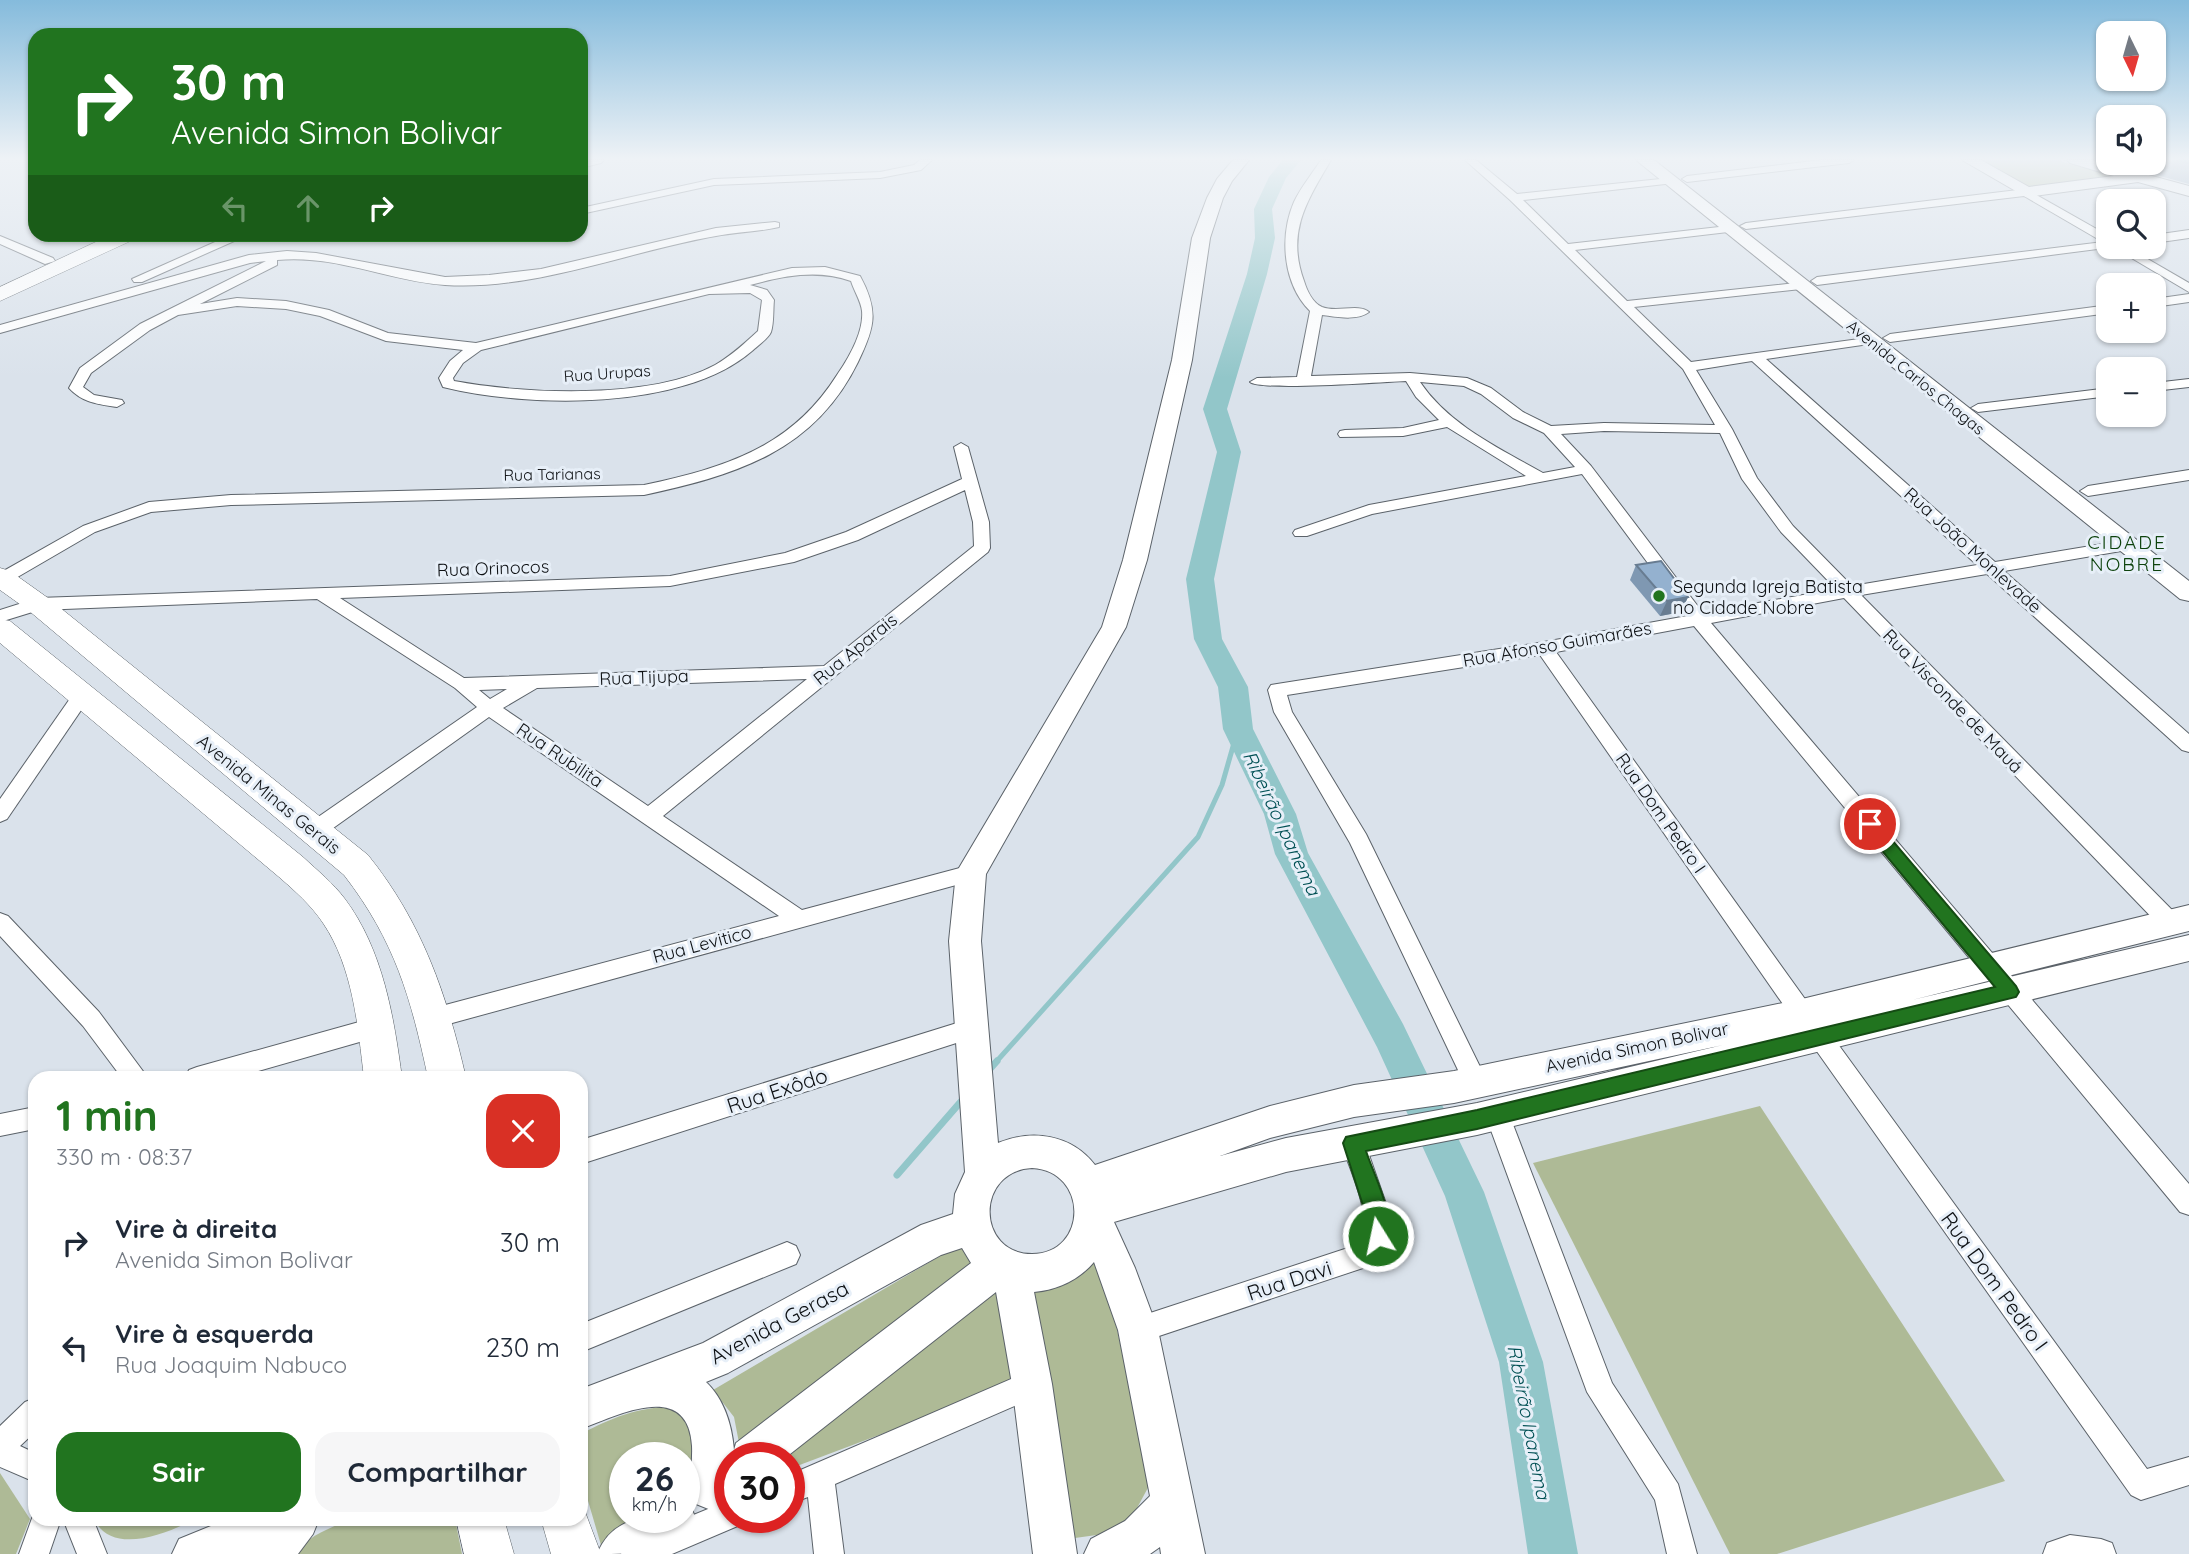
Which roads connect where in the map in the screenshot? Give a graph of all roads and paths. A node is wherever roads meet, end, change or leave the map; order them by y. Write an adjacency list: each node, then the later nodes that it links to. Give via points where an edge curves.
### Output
1 (714, 233): 15 (street, via 541,273 489,279 445,281)
2 (1203, 233): 78 (main road, via 1182,360 1135,560 1114,627)
3 (1293, 233): 28 (street, via 1298,285)
4 (1550, 233): 14 (street, Rua Visconde de Mauá)
5 (1696, 233): 14 (street)
6 (1743, 233): 19 (main road, Avenida Carlos Chagas)
7 (2189, 234): 8 (street)
8 (2166, 237)
9 (0, 240): 17 (street)
10 (95, 242): 17 (main road)
11 (114, 242): 23 (main road)
12 (225, 242): 27 (street)
13 (2096, 245): 19 (street)
14 (1565, 247): 26 (street, Rua Visconde de Mauá)
15 (287, 255): 27 (street, via 248,259); 30 (street)
16 (2139, 259): 21 (street)
17 (49, 261): 18 (main road)
18 (0, 283)
19 (1809, 283): 26 (street); 33 (main road, Avenida Carlos Chagas); 34 (main road, Avenida Carlos Chagas)
20 (728, 288): 22 (street, Rua Tarianas); 35 (street, Rua Tarianas); 60 (street, Rua Tarianas, via 796,272 842,273 856,279 869,312 860,345 841,383 805,427 765,454 735,467 644,490 245,500 149,507 89,529)
21 (2189, 288)
22 (763, 293): 35 (street, Rua Urupas, via 768,300 764,332 715,370 676,385 545,395 448,384 450,369)
23 (0, 295)
24 (2189, 298): 25 (street)
25 (2166, 301)
26 (1622, 304): 37 (street, Rua Visconde de Mauá)
27 (70, 308): 32 (street)
28 (1317, 310): 31 (street); 39 (street)
29 (2096, 311): 33 (street)
30 (174, 312): 35 (street, Rua Tarianas, via 237,302 286,305 324,313 386,337); 44 (street, via 145,327 85,371 76,388 90,399)
31 (1363, 312)
32 (0, 329)
33 (1890, 338): 45 (main road, Avenida Carlos Chagas)
34 (1869, 340): 36 (street); 57 (main road, Avenida Carlos Chagas)
35 (476, 347)
36 (1755, 357): 37 (street); 58 (street, Rua João Monlevade)
37 (1688, 367): 47 (street, Rua Visconde de Mauá)
38 (1410, 377): 39 (street); 46 (street); 48 (street, via 1467,382)
39 (1303, 382): 40 (street)
40 (1257, 383)
41 (2189, 383): 42 (street)
42 (2166, 386)
43 (2096, 394): 45 (street)
44 (117, 404)
45 (1978, 408): 55 (main road, Avenida Carlos Chagas)
46 (1449, 422): 49 (street, via 1404,432); 53 (street)
47 (1725, 429): 48 (street); 61 (street, Rua Visconde de Mauá, via 1769,505)
48 (1549, 430): 51 (street)
49 (1345, 434)
50 (961, 447): 54 (street, Rua Aparais)
51 (1586, 469): 53 (street); 66 (street)
52 (2189, 475): 55 (street)
53 (1541, 478): 56 (street, via 1370,510)
54 (971, 481): 63 (street, Rua Orinocos, via 852,536 788,558 670,581); 69 (street, Rua Aparais, via 982,548)
55 (2088, 491): 59 (main road, Avenida Carlos Chagas)
56 (1301, 533)
57 (2127, 545): 58 (street, Rua Afonso Guimarães); 62 (main road, Avenida Carlos Chagas)
58 (1994, 568): 61 (street, Rua Afonso Guimarães); 74 (street, Rua João Monlevade)
59 (2189, 571)
60 (1, 578): 64 (main road, Avenida Minas Gerais)
61 (1847, 592): 66 (street, Rua Afonso Guimarães); 80 (street, Rua Visconde de Mauá)
62 (2189, 593)
63 (321, 594): 64 (street, Rua Orinocos); 71 (street, Rua Rubilita)
64 (38, 604): 65 (street, Rua Orinocos); 77 (main road, Avenida Minas Gerais)
65 (0, 616)
66 (1698, 619): 68 (street, Rua Afonso Guimarães); 83 (street)
67 (0, 628): 72 (main road)
68 (1544, 648): 85 (street, Rua Dom Pedro I); 92 (street, Rua Afonso Guimarães, via 1277,690 1283,712 1359,840)
69 (827, 671): 70 (street, Rua Tijupa); 76 (street, Rua Aparais)
70 (536, 680): 71 (street, Rua Tijupa); 73 (street)
71 (461, 684): 73 (street, Rua Rubilita)
72 (82, 695): 75 (street); 86 (main road, via 321,895 338,916 363,970)
73 (489, 708): 76 (street, Rua Rubilita); 77 (street)
74 (2189, 745)
75 (0, 814)
76 (649, 816): 79 (street, Rua Rubilita)
77 (315, 830): 84 (main road, Avenida Minas Gerais, via 377,890 412,952)
78 (971, 873): 79 (street, Rua Levitico); 87 (main road, via 965,941)
79 (797, 918): 84 (street, Rua Levitico)
80 (2179, 920): 83 (main road, Avenida Simon Bolivar)
81 (0, 922): 88 (street, via 91,1019)
82 (2189, 948): 83 (main road, Avenida Simon Bolivar)
83 (2000, 979): 85 (main road, Avenida Simon Bolivar); 99 (street)
84 (434, 1018): 91 (main road, Avenida Minas Gerais)
85 (1811, 1024): 92 (main road, Avenida Simon Bolivar); 93 (main road, Avenida Simon Bolivar); 115 (street, Rua Dom Pedro I, via 2141,1485)
86 (377, 1027): 89 (street); 90 (main road)
87 (973, 1028): 97 (street, Rua Exôdo); 98 (main road)
88 (131, 1071)
89 (222, 1071)
90 (382, 1071)
91 (445, 1071)
92 (1465, 1084): 100 (main road, Avenida Simon Bolivar, via 1354,1101 1270,1122)
93 (1487, 1117): 96 (main road, Avenida Simon Bolivar); 139 (street, via 1601,1392 1668,1494)
94 (28, 1119): 95 (street)
95 (0, 1125)
96 (1362, 1142): 100 (main road, Avenida Simon Bolivar, via 1286,1154); 104 (street, Rua Davi, via 1377,1215 1378,1236 1369,1254)
97 (588, 1150)
98 (983, 1177): 100 (main road, via 1009,1157 1041,1152 1070,1162); 101 (main road, via 972,1201)
99 (2189, 1203)
100 (1093, 1205): 103 (main road, via 1078,1252 1062,1265 1020,1273); 104 (main road)
101 (972, 1227): 103 (main road, via 986,1255); 107 (main road, Avenida Gerasa, via 934,1238 714,1359)
102 (787, 1255): 105 (street)
103 (1005, 1267): 106 (main road); 110 (main road)
104 (1138, 1330): 119 (main road)
105 (588, 1335)
106 (1032, 1384): 116 (street); 127 (main road)
107 (633, 1388): 108 (main road, Avenida Gerasa); 112 (main road, via 677,1388 694,1398 709,1424)
108 (588, 1406)
109 (28, 1419): 111 (street)
110 (772, 1442)
111 (0, 1446)
112 (714, 1446)
113 (0, 1452): 114 (street)
114 (28, 1465)
115 (2189, 1471)
116 (820, 1477): 117 (street); 136 (street)
117 (805, 1483)
118 (714, 1497): 135 (street)
119 (1173, 1504): 137 (main road, via 1140,1536); 138 (main road)
120 (44, 1526): 128 (street)
121 (81, 1526): 129 (street)
122 (265, 1526): 130 (main road)
123 (291, 1526): 131 (main road)
124 (482, 1526): 132 (main road)
125 (567, 1526): 133 (main road)
126 (650, 1533): 134 (main road)
127 (1058, 1552)
128 (34, 1554)
129 (92, 1554)
130 (194, 1554)
131 (274, 1554)
132 (489, 1554)
133 (576, 1554)
134 (619, 1554)
135 (636, 1554)
136 (829, 1554)
137 (1107, 1554)
138 (1183, 1554)
139 (1682, 1554)
140 (2058, 1554): 141 (street, via 2070,1550)
141 (2101, 1554)

